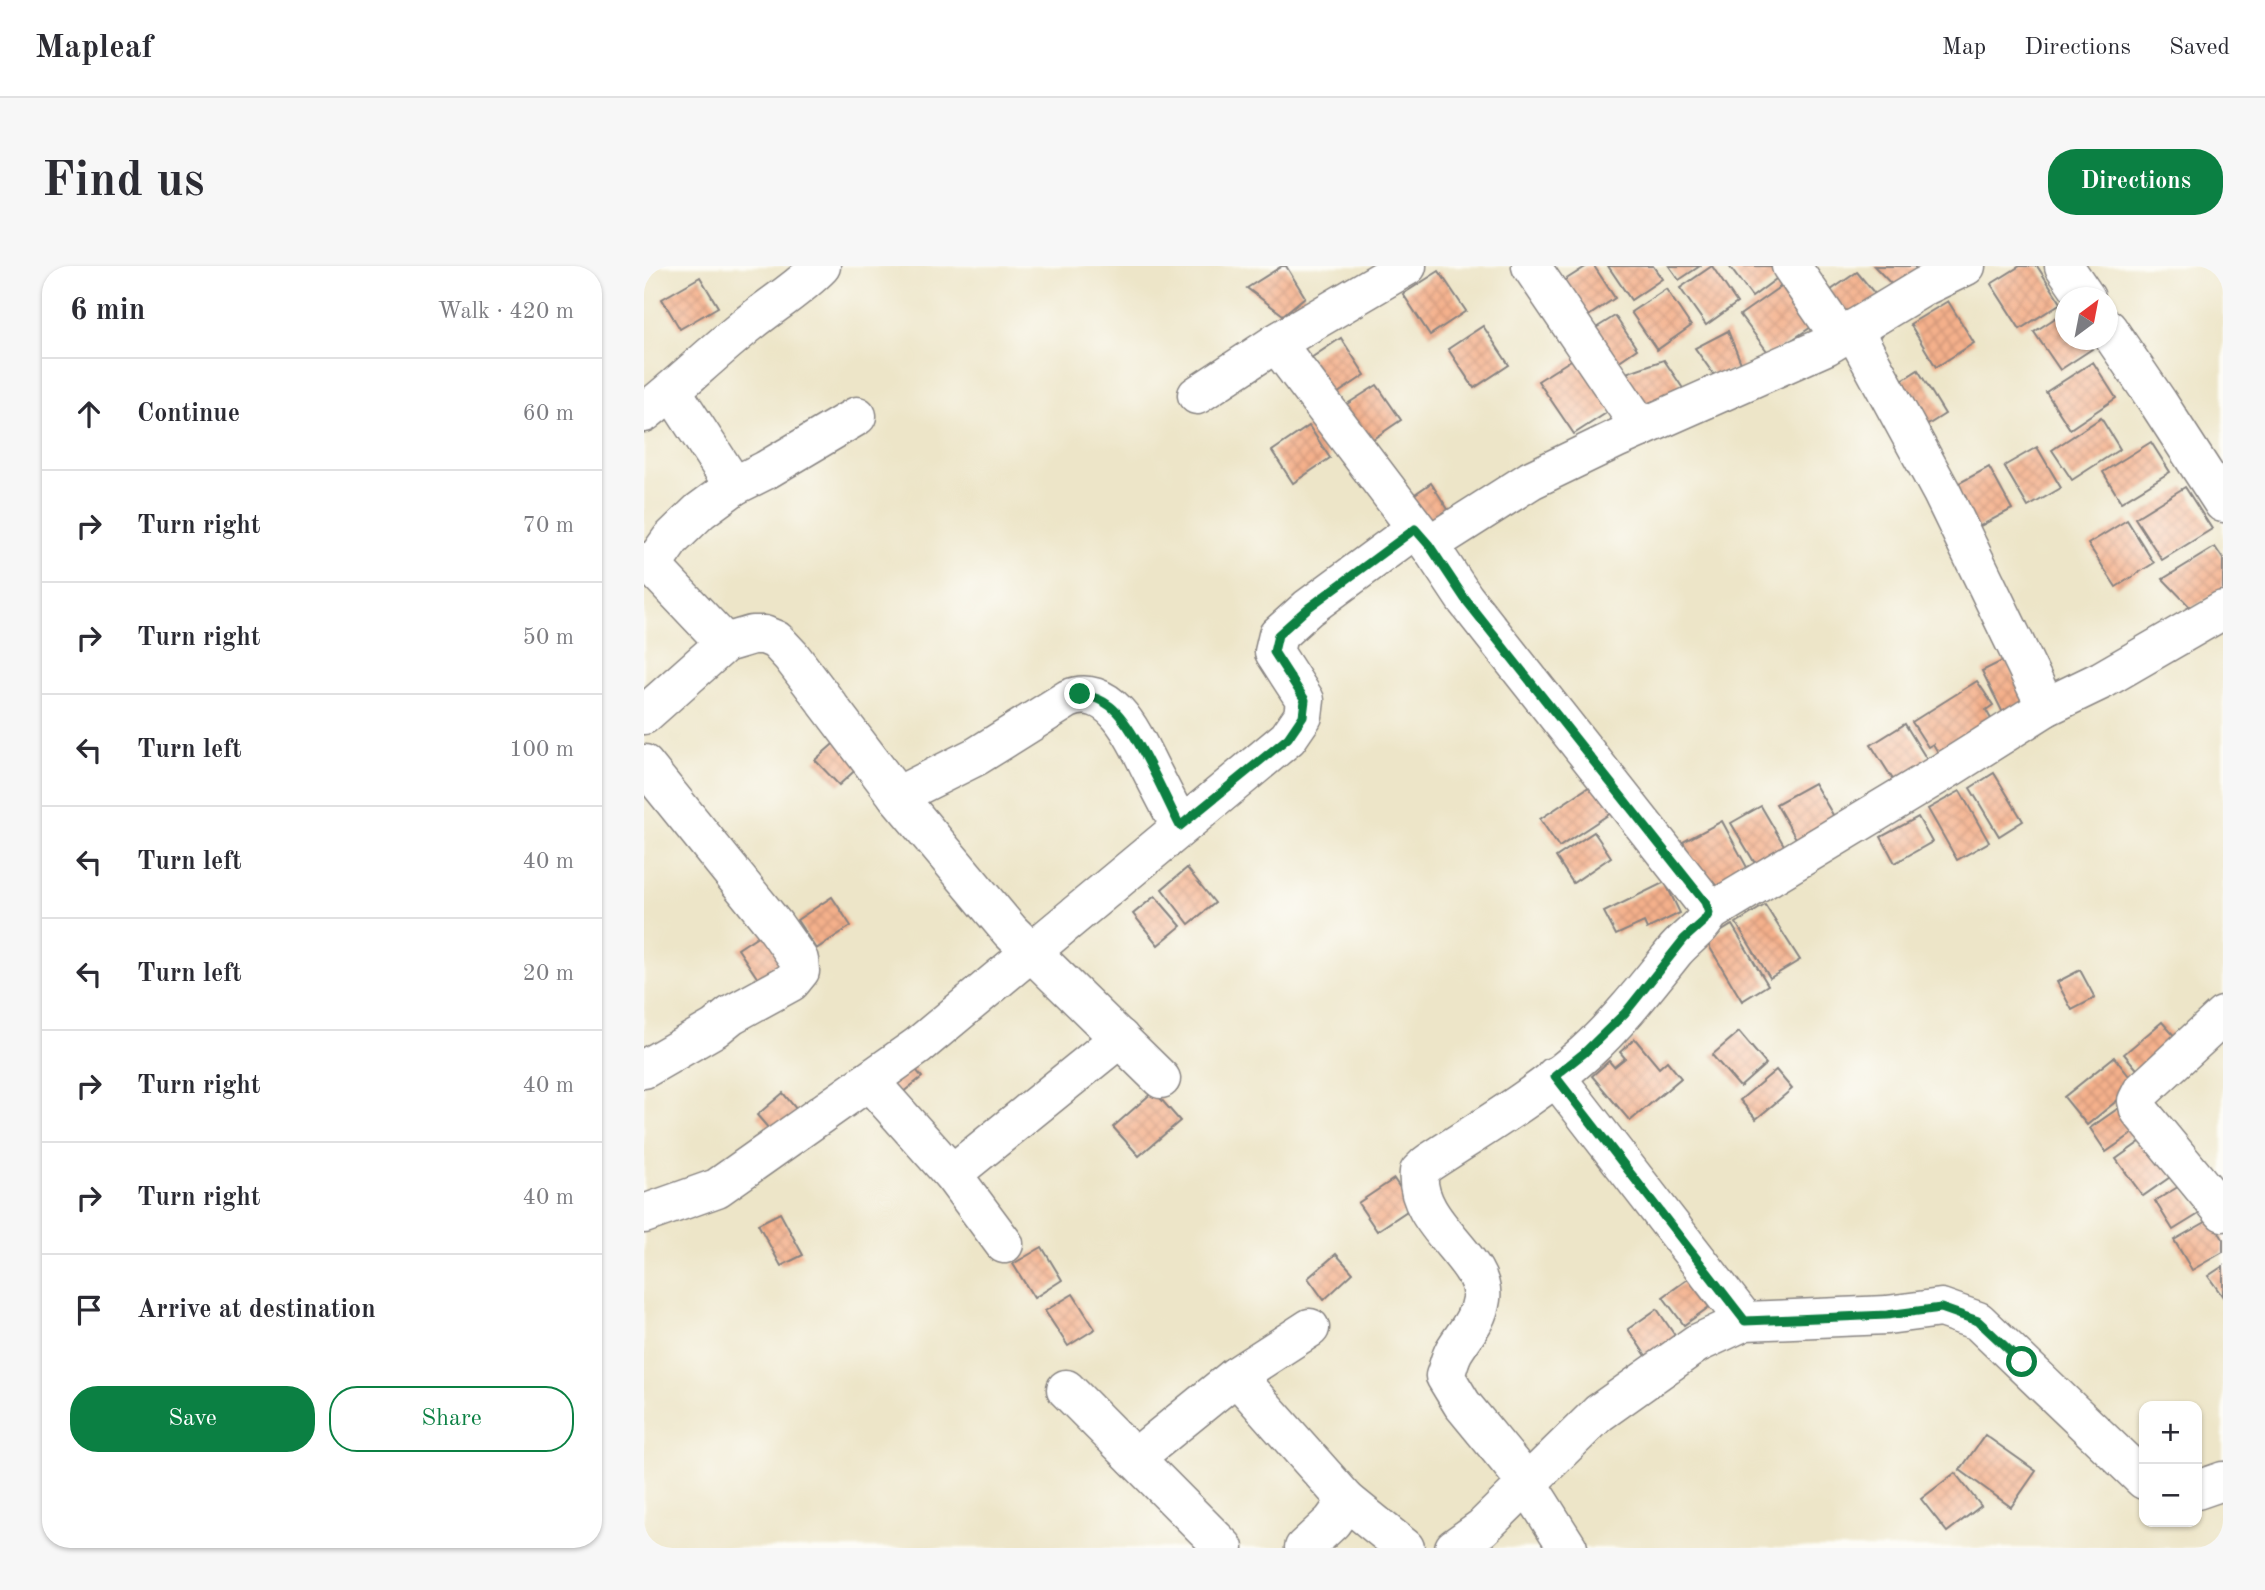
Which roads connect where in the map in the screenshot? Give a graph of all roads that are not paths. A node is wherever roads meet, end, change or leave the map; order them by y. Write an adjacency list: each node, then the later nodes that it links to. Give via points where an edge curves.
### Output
1 (821, 266): 12 (street)
2 (1407, 266): 9 (street)
3 (1531, 266): 14 (street)
4 (1791, 266): 8 (street)
5 (1966, 266): 8 (street)
6 (2064, 266): 7 (street)
7 (2078, 287)
8 (1846, 333): 14 (street); 21 (street, via 1942,493)
9 (1276, 343): 11 (street); 17 (street)
10 (2118, 344): 16 (street)
11 (1197, 395)
12 (658, 402): 15 (street)
13 (857, 416): 15 (street)
14 (1641, 428): 17 (street)
15 (734, 486): 18 (street, via 700,511)
16 (2223, 503)
17 (1422, 537): 25 (street, via 1308,608 1278,635 1274,652 1305,700 1303,716 1288,738); 26 (street)
18 (648, 564): 20 (street)
19 (2223, 610): 21 (street)
20 (725, 643): 22 (street); 24 (street, via 752,635 776,640)
21 (2046, 707): 26 (street)
22 (644, 715)
23 (644, 764): 30 (street, via 775,926 799,960 800,971 791,982)
24 (897, 796): 25 (street, via 977,756 1080,694 1112,707 1130,729); 27 (street)
25 (1180, 826): 27 (street)
26 (1709, 913): 31 (street, via 1625,1013)
27 (1030, 951): 29 (street); 33 (street, via 918,1046)
28 (2223, 1016): 35 (street, via 2142,1091 2137,1101 2139,1110)
29 (1120, 1038): 32 (street); 34 (street)
30 (644, 1069)
31 (1555, 1076): 38 (street); 45 (street, via 1427,1164 1419,1172 1418,1184 1433,1221 1476,1273 1482,1296 1474,1323 1453,1353 1445,1376 1462,1404)
32 (1161, 1079)
33 (869, 1081): 34 (street); 36 (street, via 718,1188)
34 (953, 1174): 37 (street)
35 (2223, 1212)
36 (644, 1214)
37 (1004, 1244)
38 (1745, 1321): 43 (street, via 1941,1308 1978,1321); 45 (street, via 1696,1344 1599,1413)
39 (1310, 1328): 40 (street)
40 (1236, 1376): 42 (street); 47 (street)
41 (1066, 1389): 42 (street)
42 (1135, 1458): 48 (street)
43 (2139, 1475)
44 (2223, 1481): 46 (street)
45 (1527, 1483): 51 (street, via 1482,1528); 52 (street)
46 (2202, 1488)
47 (1347, 1501): 49 (street); 50 (street)
48 (1224, 1548)
49 (1304, 1548)
50 (1405, 1548)
51 (1454, 1548)
52 (1568, 1548)

